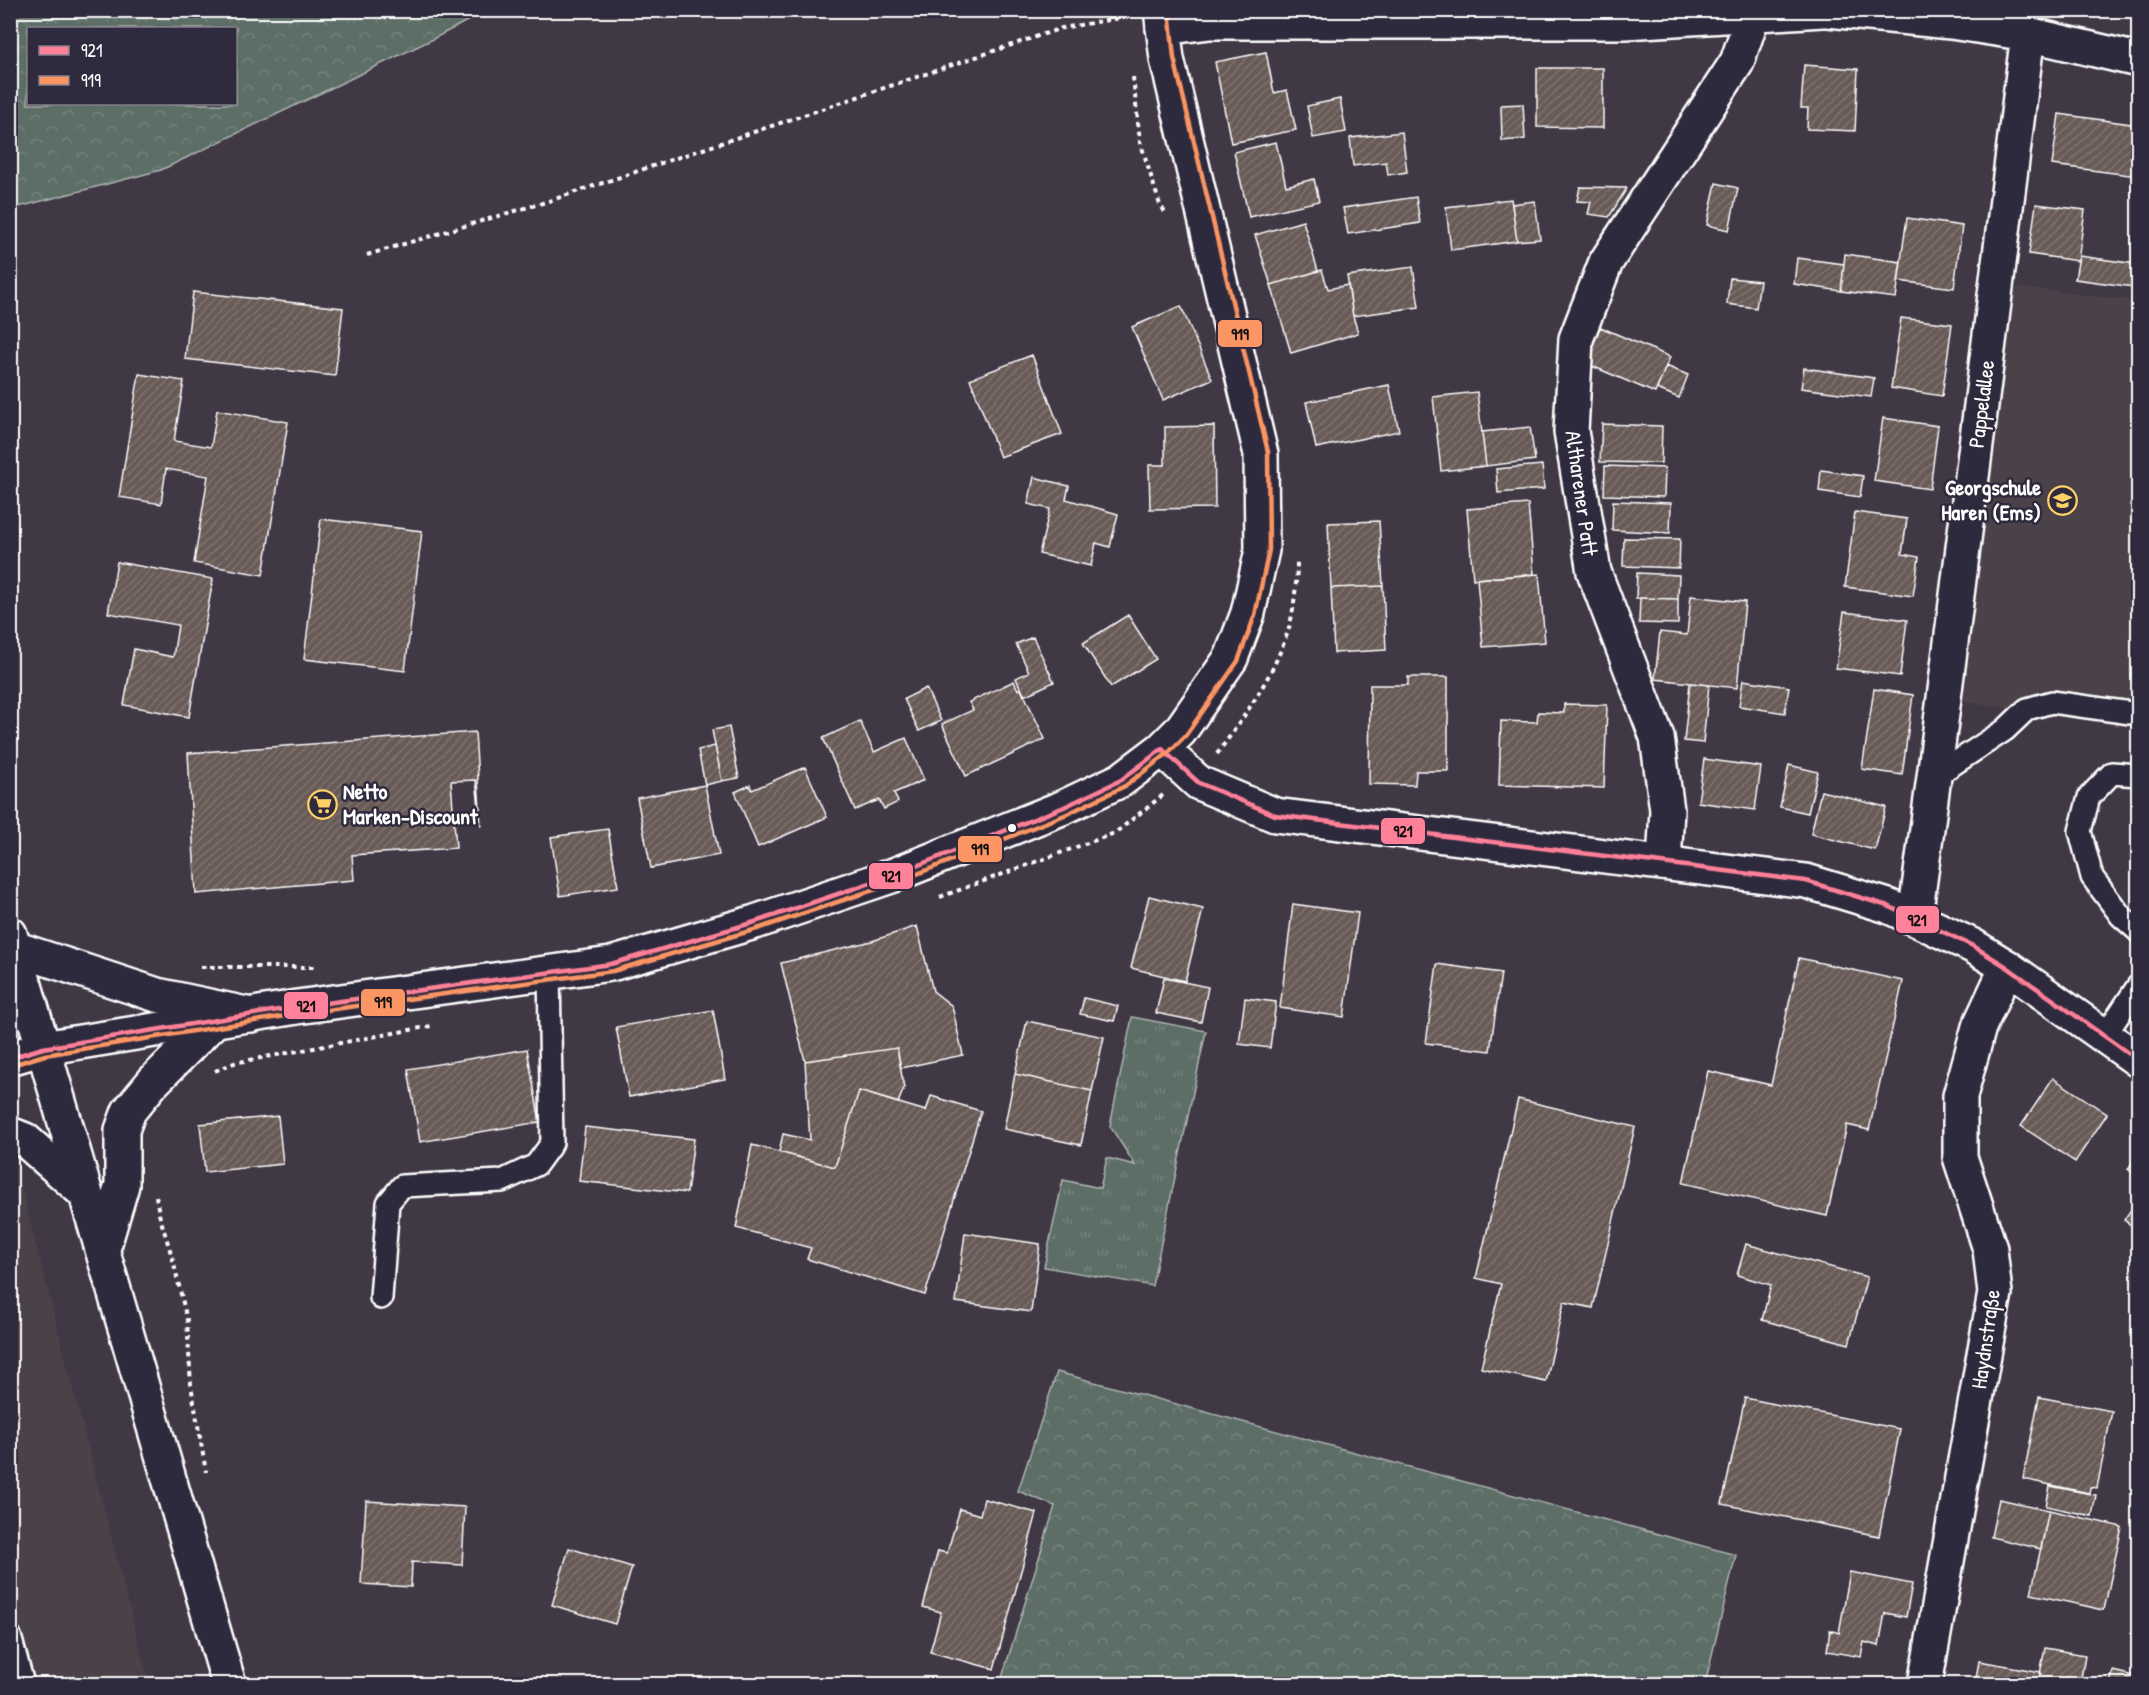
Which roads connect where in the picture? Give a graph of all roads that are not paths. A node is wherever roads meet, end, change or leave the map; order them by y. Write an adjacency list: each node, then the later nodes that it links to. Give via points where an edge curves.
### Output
1 (1823, 10): 3 (street)
2 (1828, 10): 5 (street)
3 (1753, 15): 4 (street, via 1625,22); 11 (street, Altharener Patt, via 1737,62 1606,262 1576,339 1571,431 1594,572 1657,737 1667,810)
4 (1162, 19): 8 (street, via 1167,59 1261,454 1262,550 1248,613 1231,658 1180,731)
5 (2028, 34): 6 (street); 10 (street, Pappelallee)
6 (2139, 60)
7 (2139, 714): 10 (lane, via 2052,702 2027,709 2005,730)
8 (1162, 749): 11 (street, via 1199,783 1275,815); 16 (street, via 1111,785 894,875 755,922 611,964)
9 (2139, 775): 13 (lane, via 2112,773 2089,797 2080,831 2092,877 2121,916)
10 (1934, 777): 12 (street, Pappelallee)
11 (1664, 862): 12 (street, via 1806,881)
12 (1915, 917): 15 (street)
13 (2139, 931)
14 (12, 941): 18 (street, via 158,995); 21 (street)
15 (2007, 967): 20 (street); 31 (street, Haydnstraße, via 1979,1027 1960,1096 1960,1157 1990,1249 1995,1293)
16 (549, 972): 18 (street); 27 (lane, via 552,1143 536,1165 502,1181 402,1186 388,1203)
17 (2139, 986): 20 (lane)
18 (251, 1015): 19 (street)
19 (214, 1021): 21 (street); 26 (street, via 129,1111 122,1130 122,1185)
20 (2104, 1037): 23 (street)
21 (43, 1048): 22 (street); 25 (street)
22 (10, 1058)
23 (2139, 1060)
24 (10, 1134): 25 (street, via 25,1140)
25 (85, 1193): 26 (street)
26 (103, 1249): 30 (street)
27 (381, 1298)
28 (10, 1635): 29 (lane)
29 (23, 1684)
30 (229, 1684)
31 (1925, 1684)

